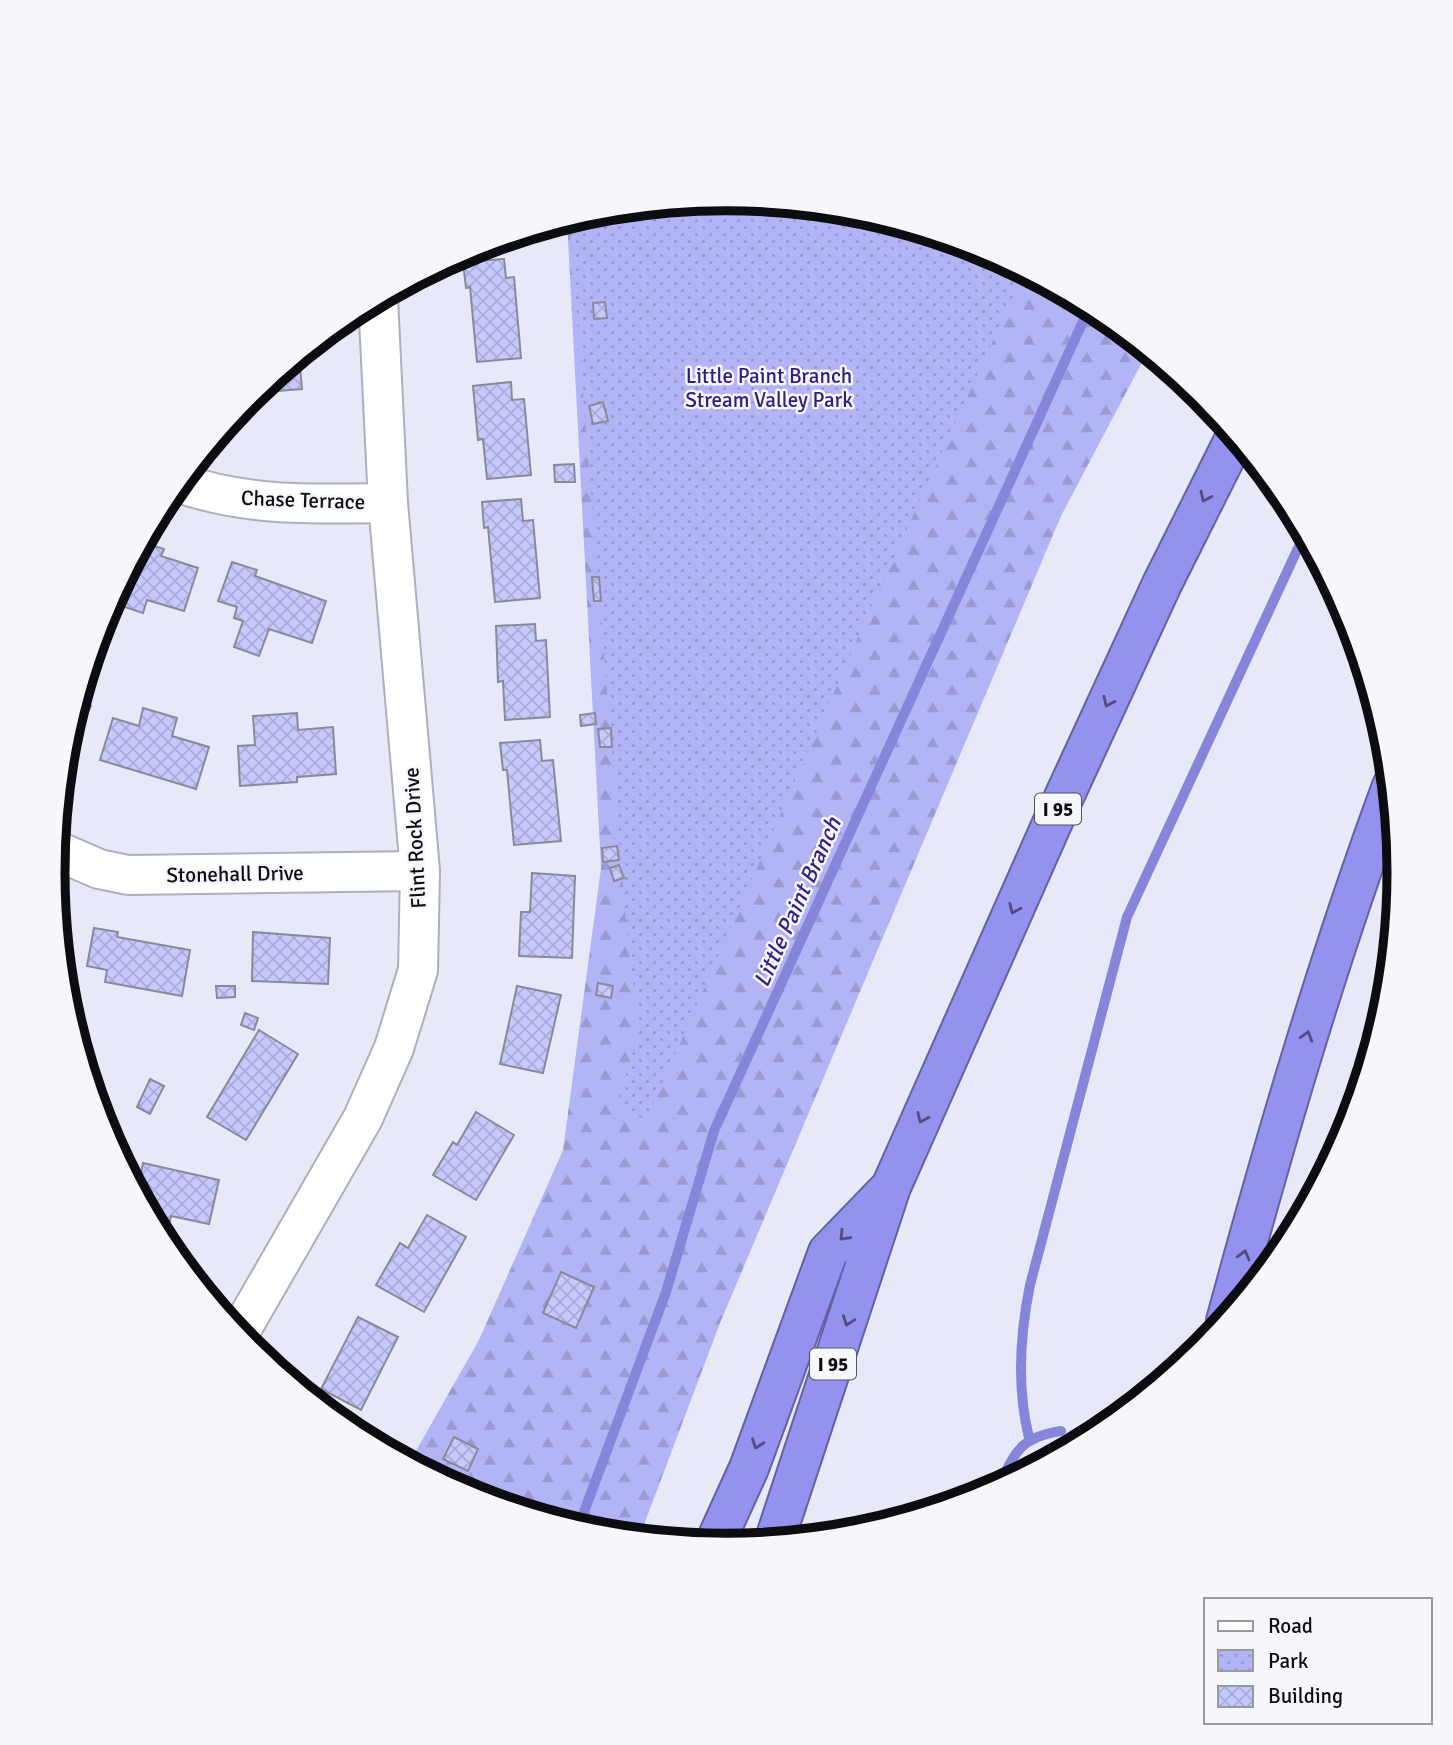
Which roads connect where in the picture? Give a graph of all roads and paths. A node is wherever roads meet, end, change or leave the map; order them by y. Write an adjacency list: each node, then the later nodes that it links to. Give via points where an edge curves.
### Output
1 (379, 310): 4 (street, Flint Rock Drive)
2 (1231, 445): 8 (highway, I 95, one-way to 8, via 1069,785)
3 (190, 485): 4 (street, Chase Terrace, via 246,501)
4 (388, 503): 7 (street, Flint Rock Drive)
5 (1385, 806): 9 (highway, one-way to 5, via 1278,1131)
6 (65, 854): 7 (street, Stonehall Drive, via 128,875)
7 (420, 871): 10 (street, Flint Rock Drive, via 418,970 394,1048 363,1118)
8 (891, 1186): 11 (highway, I 95, one-way to 11); 12 (highway, one-way to 12, via 828,1252 749,1468)
9 (1232, 1299)
10 (244, 1325)
11 (777, 1532)
12 (719, 1534)

